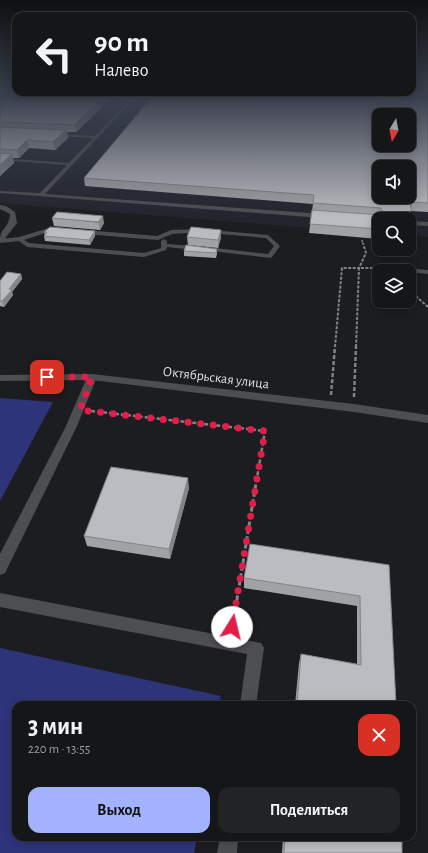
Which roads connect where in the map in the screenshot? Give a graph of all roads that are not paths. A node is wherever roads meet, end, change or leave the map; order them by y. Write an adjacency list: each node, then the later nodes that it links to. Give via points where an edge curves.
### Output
1 (92, 137): 2 (lane)
2 (96, 137): 4 (lane)
3 (0, 159): 4 (lane)
4 (70, 164): 6 (lane)
5 (0, 192): 6 (lane)
6 (41, 195): 8 (lane)
7 (0, 207): 15 (street, via 13,213 13,223)
8 (325, 216)
9 (416, 223): 10 (lane)
10 (428, 224)
11 (66, 230): 14 (lane, via 51,228)
12 (81, 231): 13 (lane)
13 (158, 238): 16 (lane, via 165,242); 16 (lane, via 170,232 195,231 268,237 277,246 270,256)
14 (20, 239): 15 (lane); 16 (lane, via 27,245 144,255 164,249)
15 (0, 240)
16 (165, 245)
17 (416, 271): 18 (lane)
18 (428, 272)
19 (92, 377): 20 (street, Октябрьская улица); 21 (street, Октябрьская улица); 22 (street, via 80,410)
20 (0, 378)
21 (428, 419)
22 (0, 569)
23 (0, 600): 24 (street, via 256,648)
24 (249, 701)
25 (228, 841): 26 (street)
26 (227, 853)

